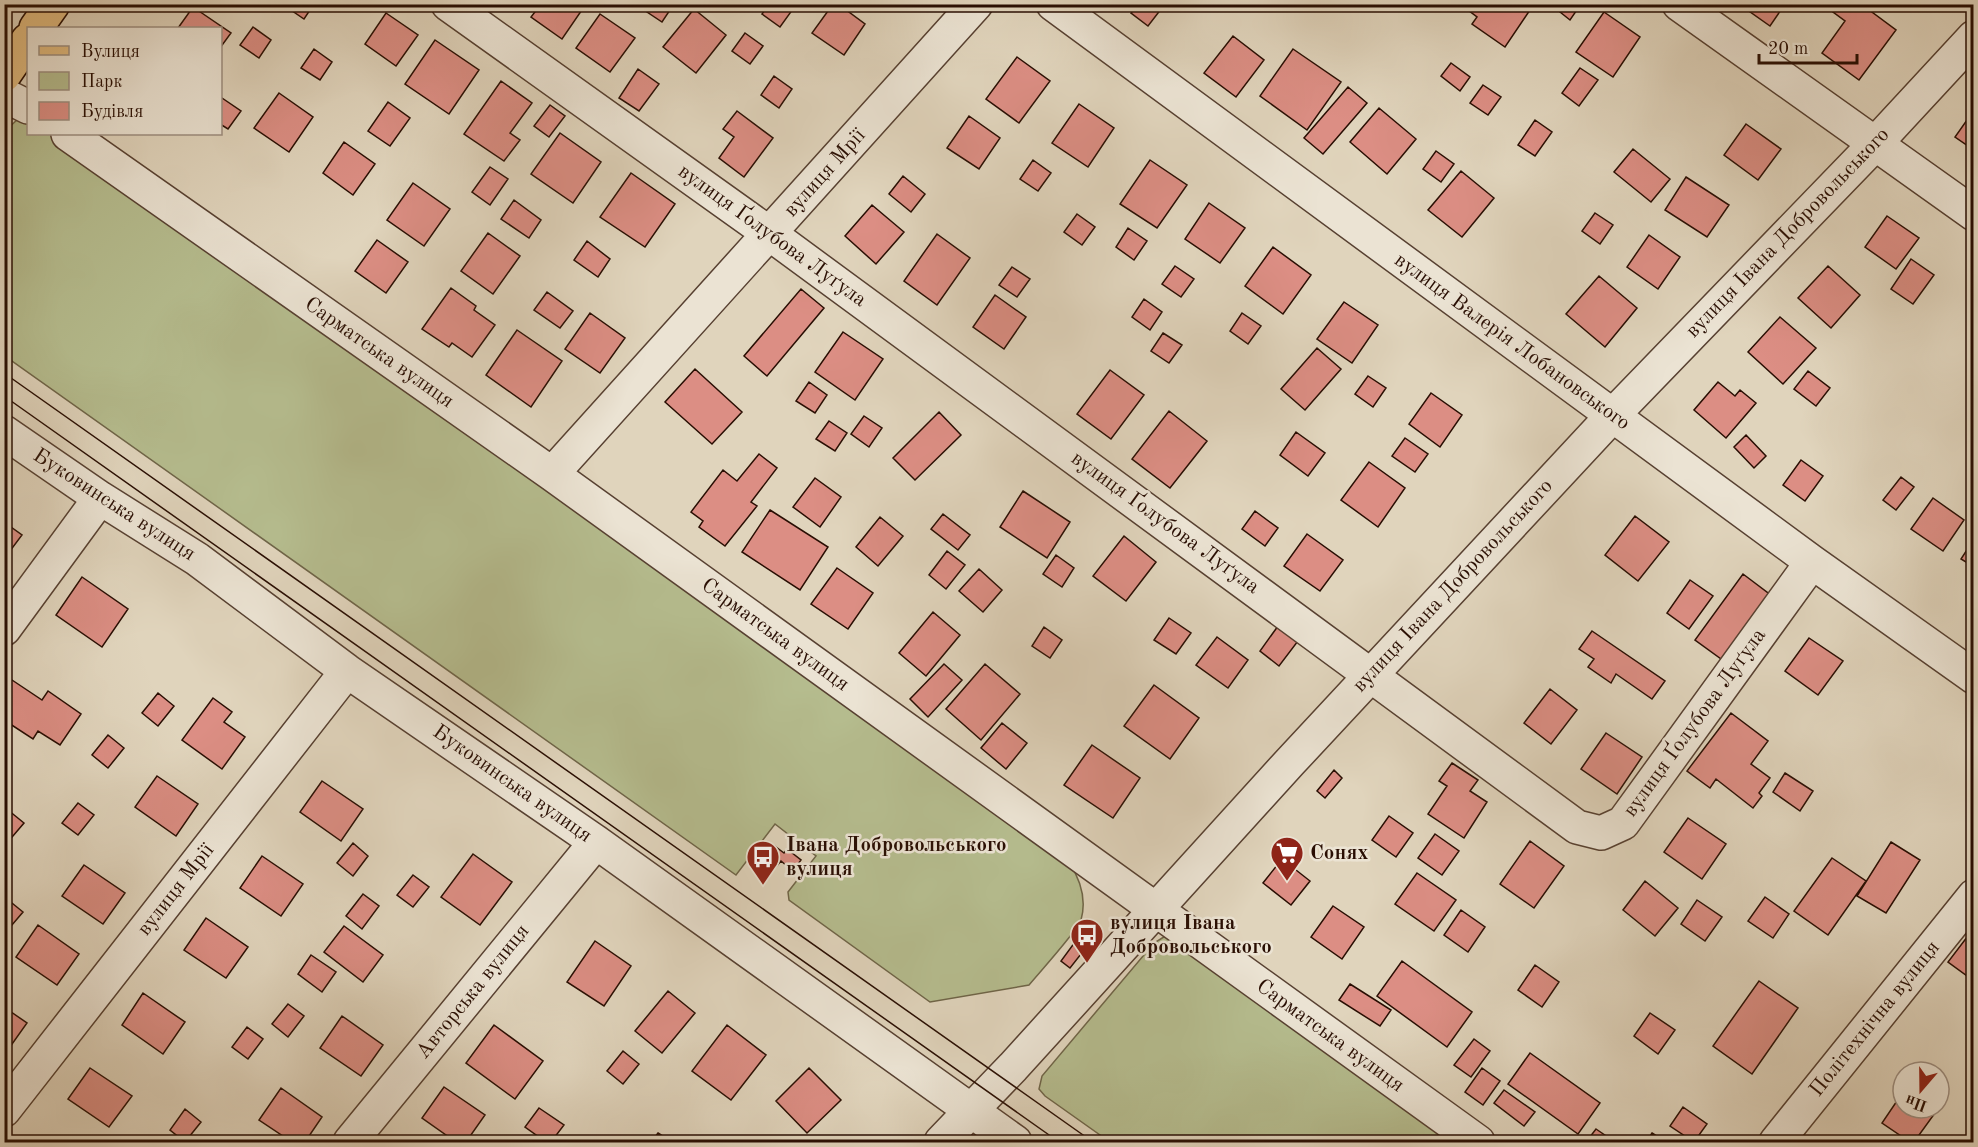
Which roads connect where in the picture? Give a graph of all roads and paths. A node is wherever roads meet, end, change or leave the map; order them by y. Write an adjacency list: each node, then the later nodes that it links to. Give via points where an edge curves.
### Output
1 (53, 4): 6 (main road)
2 (448, 4): 15 (street, вулиця Ґолубова Луґула)
3 (976, 4): 15 (street, вулиця Мрії)
4 (1053, 4): 16 (street, вулиця Валерія Лобановського)
5 (1679, 4): 13 (street)
6 (37, 27)
7 (1974, 37): 13 (street, вулиця Івана Добровольського)
8 (27, 41): 9 (main road)
9 (4, 75)
10 (4, 95): 11 (street)
11 (27, 106)
12 (69, 135): 18 (street, Сарматська вулиця)
13 (1874, 144): 14 (street); 16 (street, вулиця Івана Добровольського)
14 (1974, 214)
15 (771, 234): 18 (street, вулиця Мрії); 23 (street, вулиця Ґолубова Луґула)
16 (1613, 416): 20 (street, вулиця Валерія Лобановського); 23 (street, вулиця Івана Добровольського)
17 (4, 432): 19 (street, Буковинська вулиця)
18 (552, 474): 27 (street, Сарматська вулиця)
19 (100, 498): 21 (street); 22 (street, Буковинська вулиця, via 197,559)
20 (1812, 562): 23 (street, вулиця Ґолубова Луґула, via 1623,823 1601,833 1577,827); 24 (street, вулиця Валерія Лобановського)
21 (4, 629)
22 (347, 671): 25 (street, Буковинська вулиця); 28 (street, вулиця Мрії)
23 (1371, 674): 27 (street, вулиця Івана Добровольського)
24 (1974, 677)
25 (596, 842): 29 (street, Буковинська вулиця); 30 (street, Авторська вулиця)
26 (1974, 896): 34 (street, Політехнічна вулиця)
27 (1156, 911): 29 (street, вулиця Івана Добровольського); 33 (street, Сарматська вулиця)
28 (4, 1110)
29 (971, 1110): 31 (street, вулиця Івана Добровольського); 32 (street, Буковинська вулиця)
30 (350, 1143)
31 (941, 1143)
32 (1015, 1143)
33 (1478, 1143)
34 (1776, 1143)

